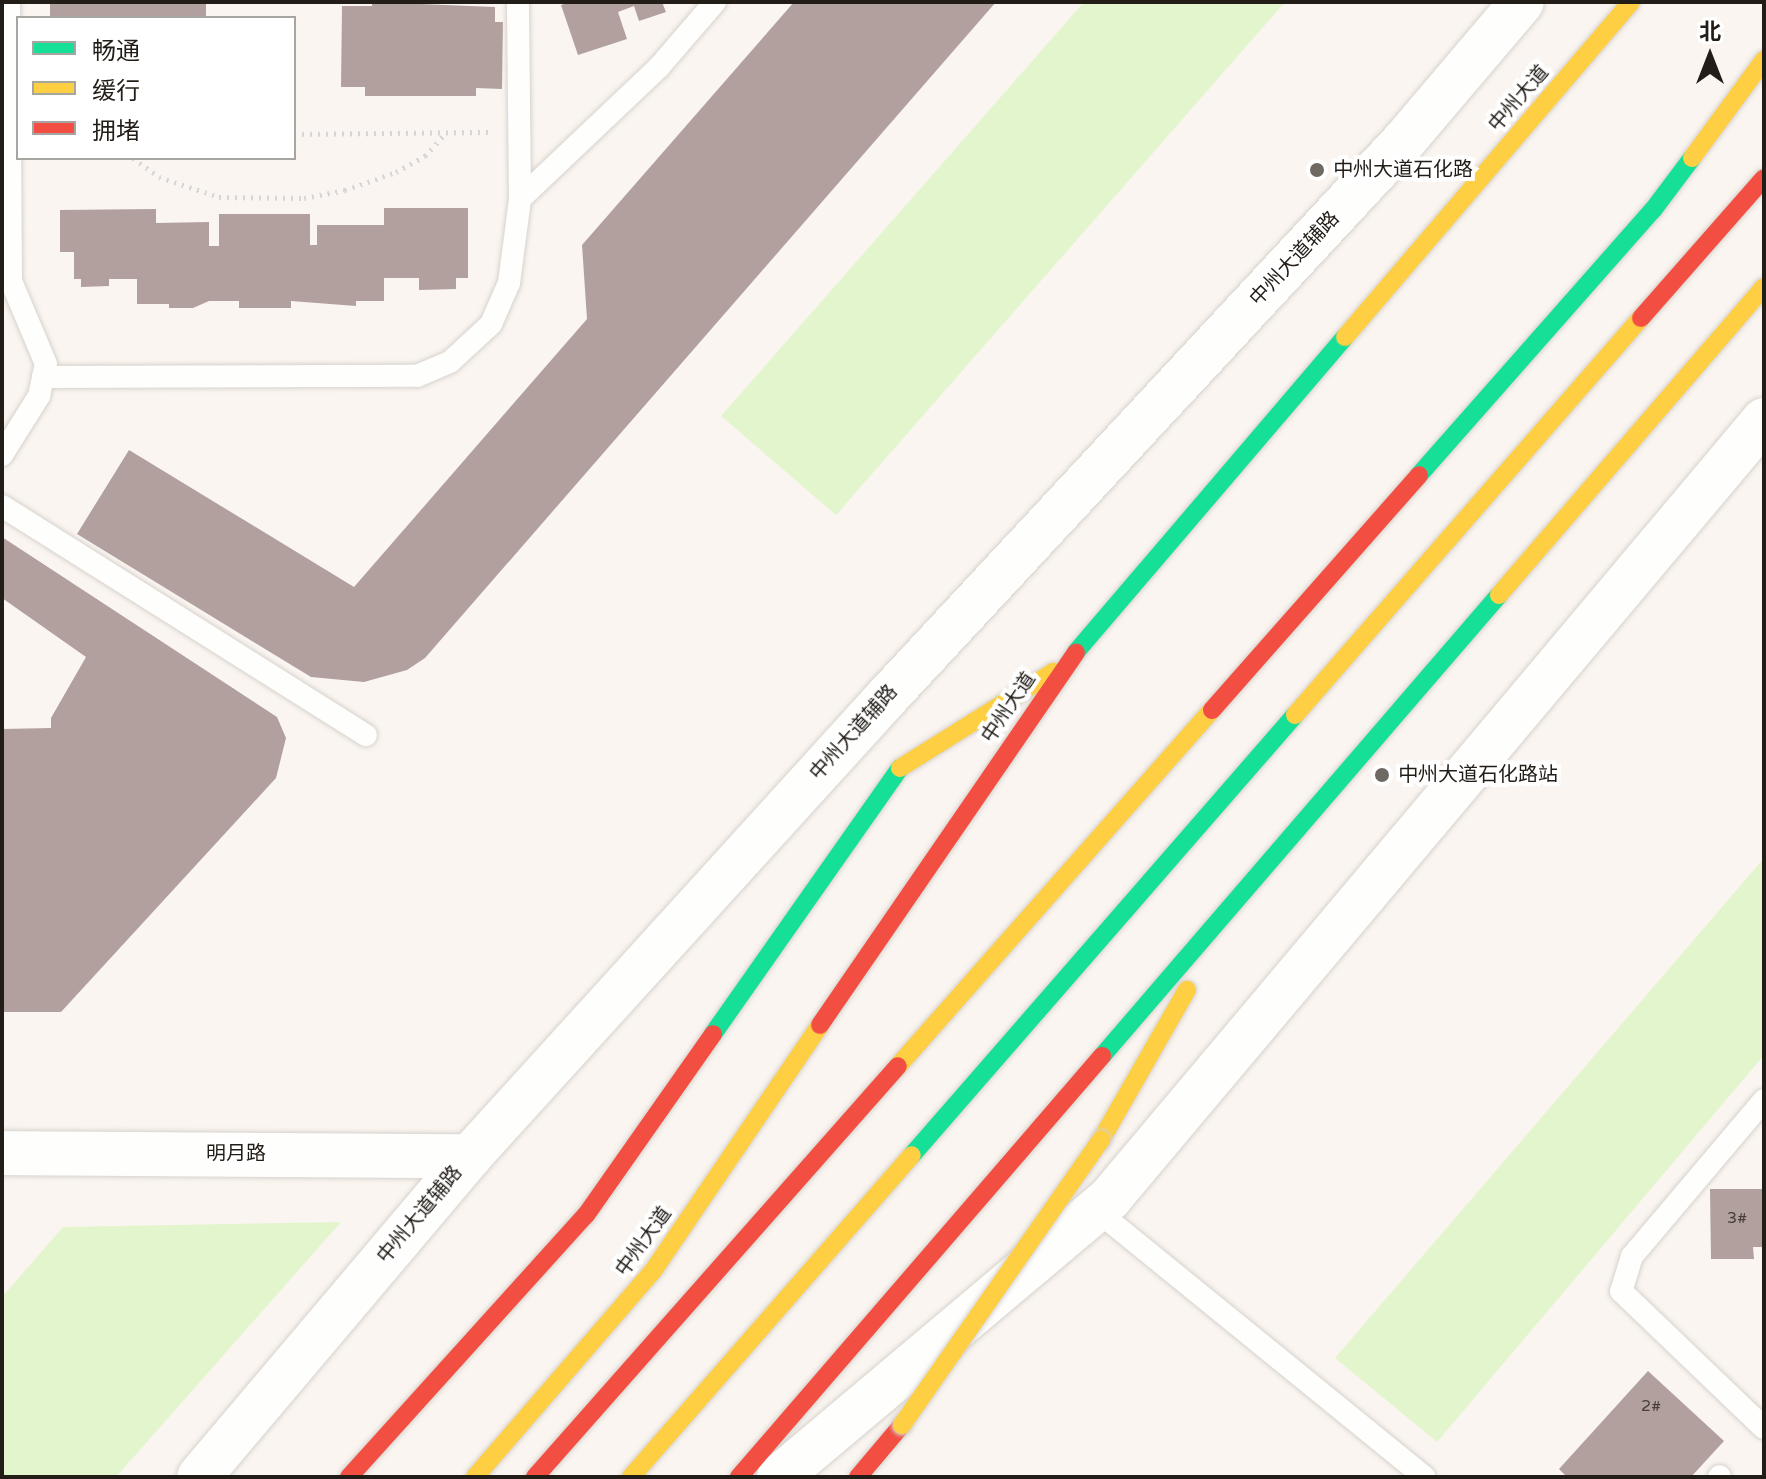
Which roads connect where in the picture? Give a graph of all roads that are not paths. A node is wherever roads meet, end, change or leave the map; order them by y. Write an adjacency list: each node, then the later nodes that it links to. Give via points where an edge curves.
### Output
1 (9, 2): 10 (lane, via 11,281 38,339 46,364)
2 (518, 2): 8 (lane)
3 (715, 2): 8 (lane, via 659,67)
4 (1522, 2): 19 (street, 中州大道辅路, via 1404,141)
5 (1631, 2): 14 (main road, 中州大道)
6 (1764, 60): 25 (main road, via 1643,222)
7 (1764, 178): 26 (main road)
8 (520, 199): 10 (lane, via 509,283 491,324 450,362 417,376)
9 (1764, 287): 16 (main road)
10 (43, 377): 12 (lane, via 39,396)
11 (1764, 420): 20 (street)
12 (2, 455)
13 (2, 506): 15 (lane)
14 (1065, 665): 23 (main road, via 903,764 586,1215); 24 (main road, 中州大道, via 653,1271)
15 (366, 735)
16 (1237, 902): 27 (main road); 29 (main road, bridge, via 1101,1140 902,1425)
17 (1764, 1100): 21 (lane, via 1632,1256 1621,1291)
18 (2, 1153): 19 (street, 明月路)
19 (470, 1156): 22 (street, 中州大道辅路)
20 (1096, 1210): 28 (street); 30 (lane)
21 (1764, 1428)
22 (199, 1477)
23 (349, 1477)
24 (475, 1477)
25 (535, 1477)
26 (631, 1477)
27 (739, 1477)
28 (779, 1477)
29 (858, 1477)
30 (1424, 1477)

